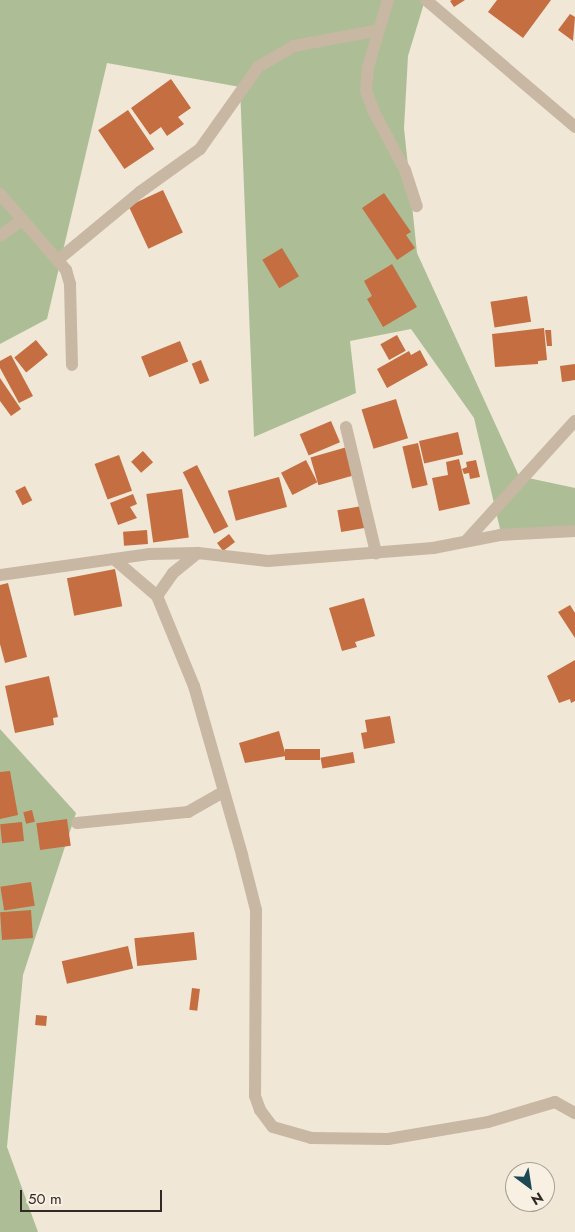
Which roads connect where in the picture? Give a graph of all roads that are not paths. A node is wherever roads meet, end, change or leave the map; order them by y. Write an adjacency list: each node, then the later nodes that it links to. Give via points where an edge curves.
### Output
1 (388, 0): 3 (street)
2 (426, 0): 4 (street)
3 (379, 30): 6 (street, via 368,68 366,91 405,170); 9 (street, via 294,46 258,67 200,150 140,192)
4 (575, 127)
5 (0, 194): 7 (street)
6 (417, 206)
7 (22, 220): 8 (street); 9 (street)
8 (0, 236)
9 (59, 259): 10 (street, via 70,284)
10 (72, 365)
11 (575, 421): 14 (street)
12 (346, 427): 16 (street)
13 (575, 531): 14 (street, via 500,535)
14 (466, 541): 16 (street)
15 (198, 552): 16 (street, via 268,561); 17 (street); 19 (street, via 173,573)
16 (376, 553)
17 (114, 559): 18 (street); 19 (street)
18 (0, 575)
19 (157, 596): 20 (street, via 194,686)
20 (223, 792): 21 (street, via 188,812); 22 (street, via 256,910 255,1096 260,1110 273,1127 311,1138 388,1139 488,1122 555,1102)
21 (77, 823)
22 (575, 1113)

